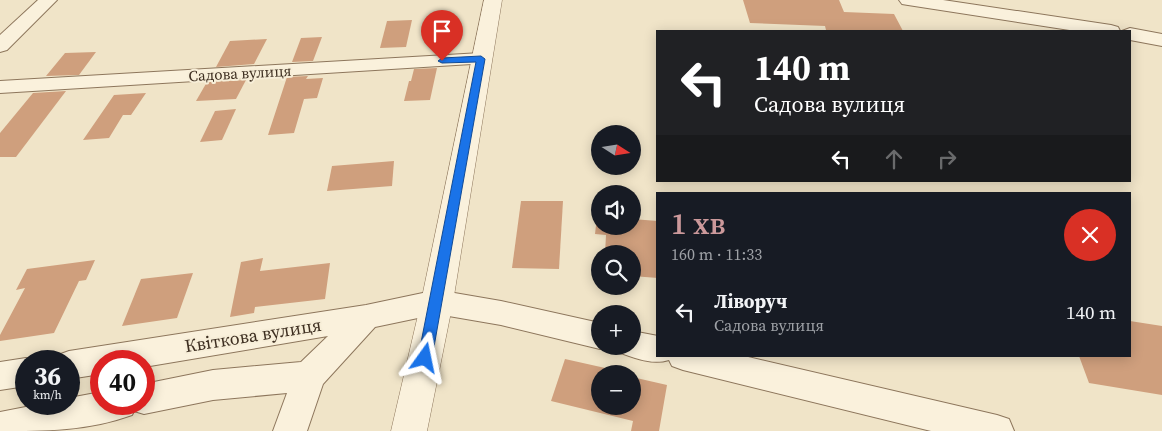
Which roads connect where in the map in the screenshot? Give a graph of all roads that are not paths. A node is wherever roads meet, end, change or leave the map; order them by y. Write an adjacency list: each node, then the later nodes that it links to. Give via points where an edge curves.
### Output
1 (48, 0): 7 (street)
2 (493, 0): 8 (street)
3 (908, 0): 4 (street)
4 (1105, 30)
5 (1131, 34): 6 (street)
6 (1162, 40)
7 (0, 46)
8 (481, 59): 9 (street, Садова вулиця); 10 (street)
9 (0, 87)
10 (436, 302): 11 (street, Квіткова вулиця); 12 (street); 24 (street)
11 (366, 317): 16 (street, Квіткова вулиця); 19 (street)
12 (591, 334)
13 (641, 346): 14 (street)
14 (656, 350)
15 (687, 357): 25 (street)
16 (80, 363)
17 (15, 374): 18 (street)
18 (0, 376)
19 (309, 376): 20 (street, via 213,385); 23 (street)
20 (155, 397)
21 (90, 410): 22 (street)
22 (0, 428)
23 (290, 431)
24 (409, 431)
25 (998, 431)

